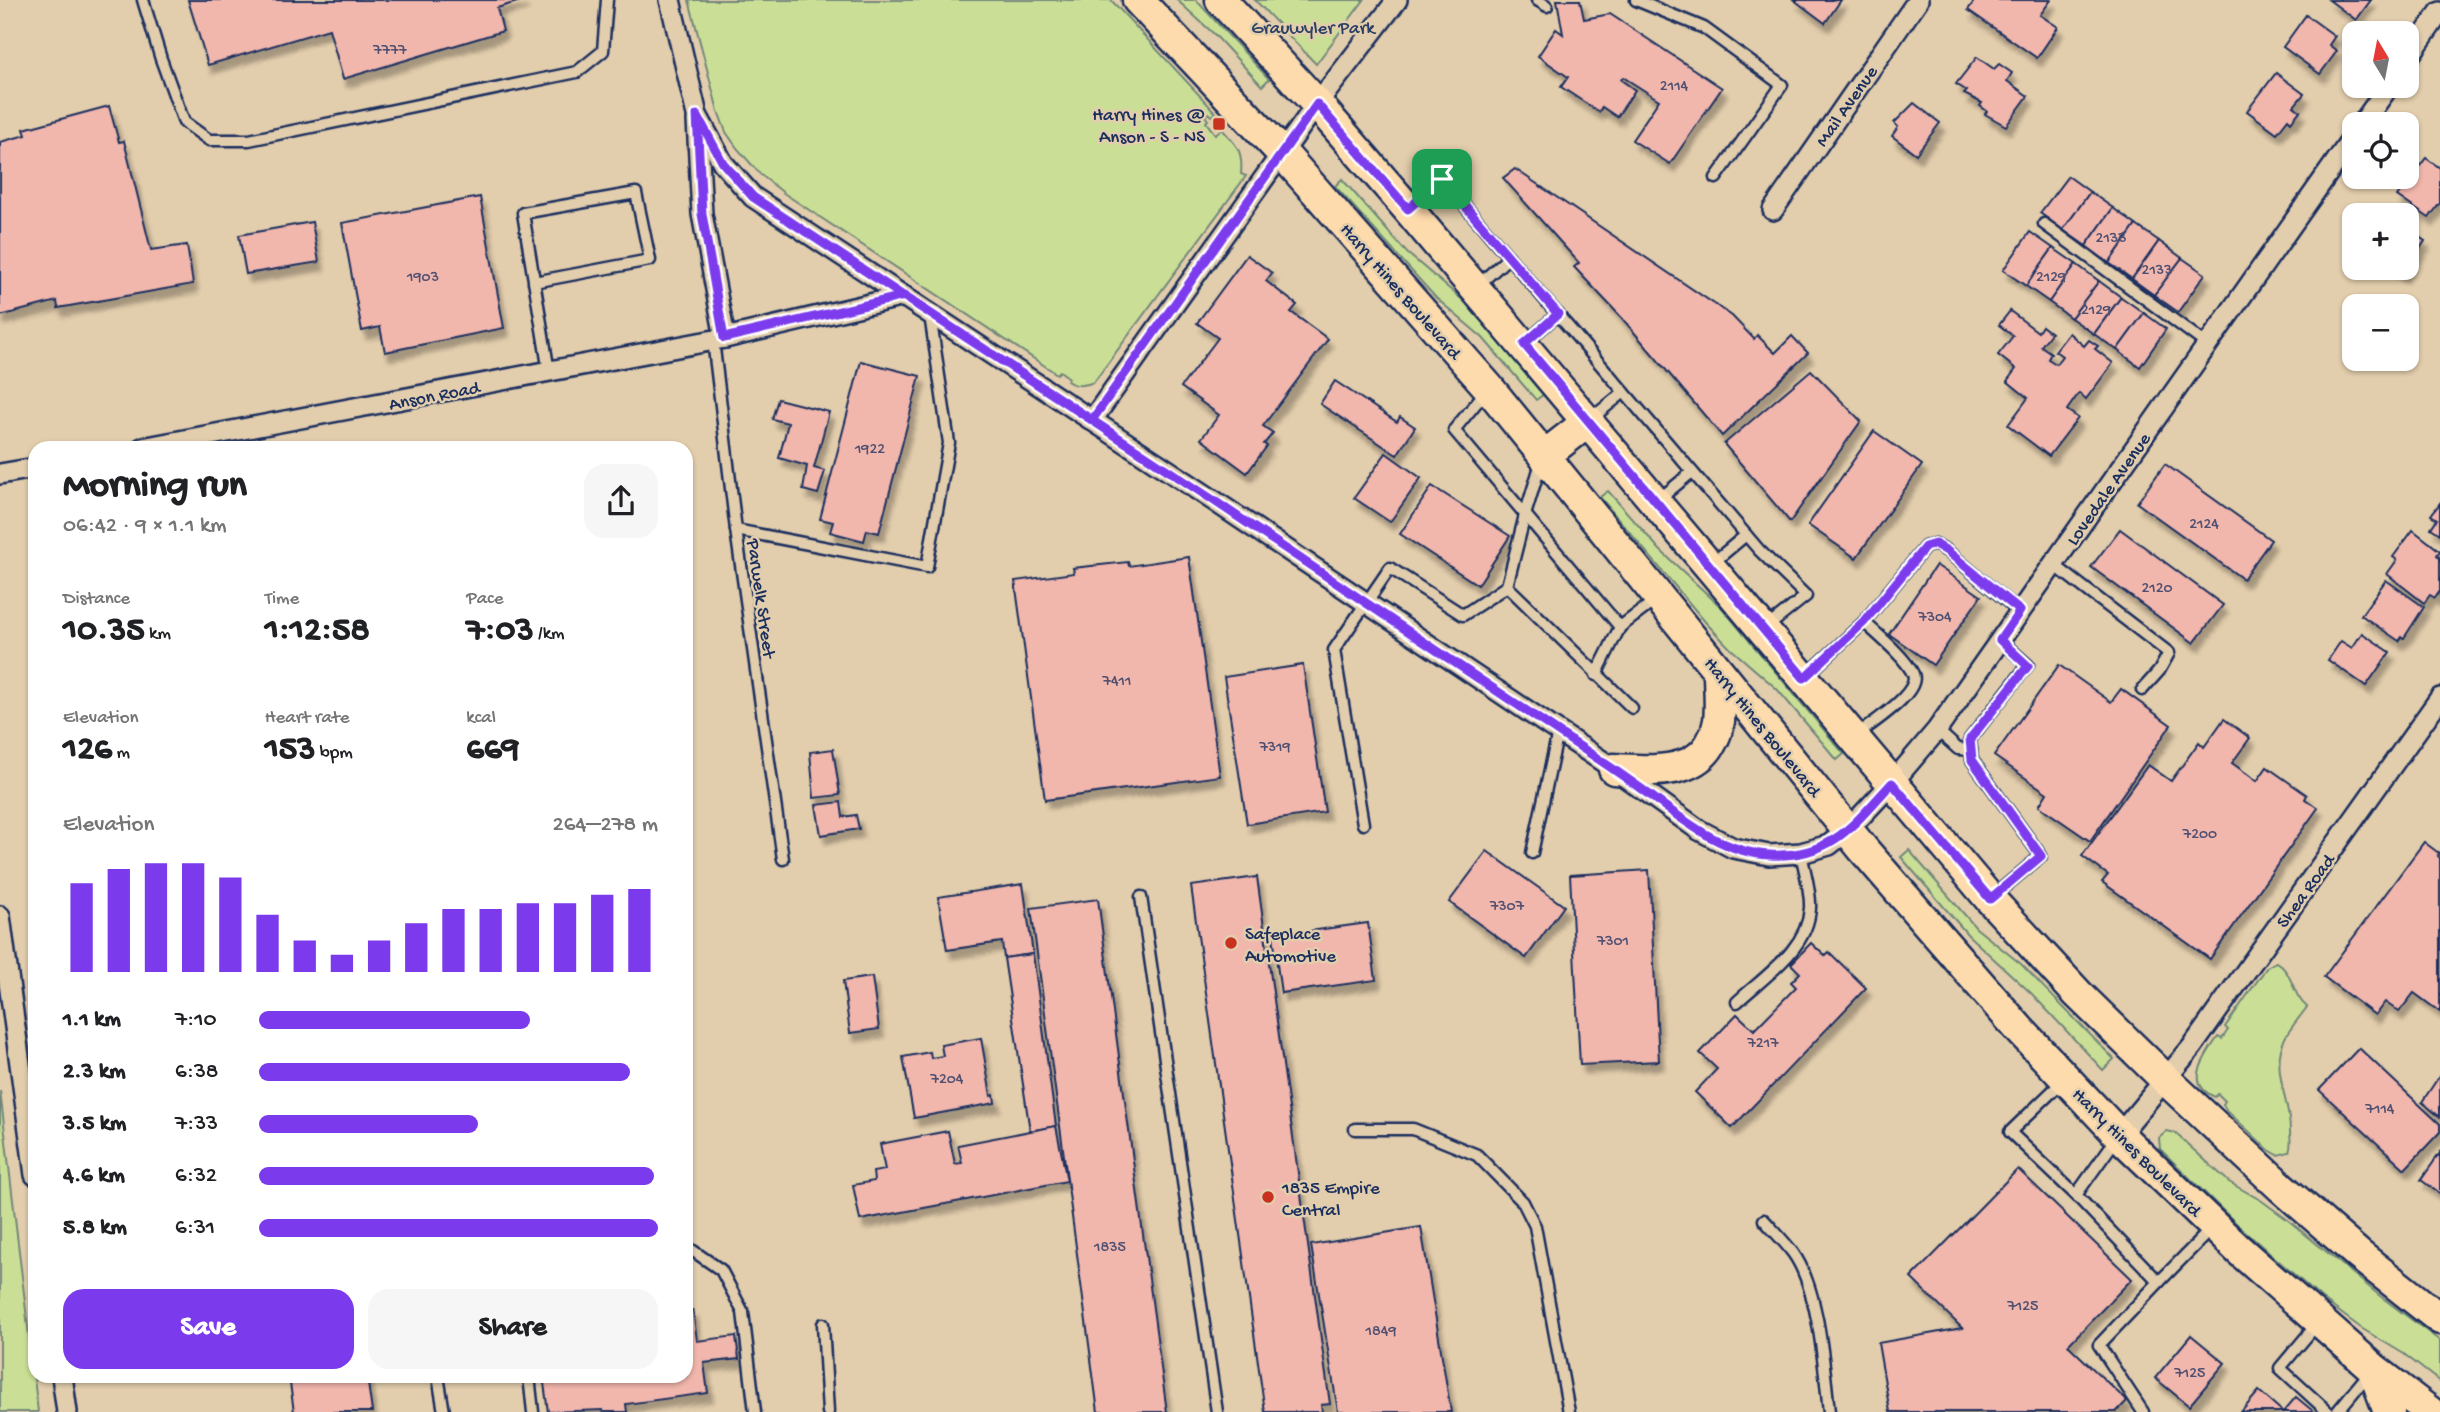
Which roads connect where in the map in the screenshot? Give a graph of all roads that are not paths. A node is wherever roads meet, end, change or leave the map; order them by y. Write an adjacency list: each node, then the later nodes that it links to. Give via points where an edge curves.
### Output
1 (143, 0): 2 (lane, via 184,122 209,140 250,140 577,72 603,51)
2 (607, 0)
3 (670, 0): 14 (street)
4 (1138, 0): 16 (main road, Harry Hines Boulevard)
5 (1221, 0): 13 (main road)
6 (1397, 0): 13 (street)
7 (1537, 0): 10 (lane)
8 (1636, 0): 17 (lane, via 1704,27 1782,85)
9 (1918, 0): 19 (street, Mail Avenue)
10 (1547, 6)
11 (2440, 12): 12 (street)
12 (2419, 42)
13 (1317, 104): 16 (street); 18 (main road)
14 (697, 115): 24 (street, Lovedale Avenue, via 723,163 753,197); 27 (street, via 702,214)
15 (2342, 153): 29 (street, Lovedale Avenue)
16 (1283, 154): 31 (main road, Harry Hines Boulevard); 33 (street)
17 (1716, 178)
18 (1408, 209): 21 (lane, via 1442,179); 23 (main road)
19 (1773, 210)
20 (2044, 224): 29 (lane)
21 (1509, 257): 23 (lane); 26 (lane)
22 (534, 282): 22 (lane, via 523,213 636,193 650,260); 30 (lane)
23 (1475, 287): 28 (main road)
24 (904, 296): 25 (street, Lovedale Avenue); 27 (street, Anson Road)
25 (930, 311): 33 (street, Lovedale Avenue); 42 (lane, via 949,443 927,567)
26 (1558, 314): 28 (lane); 32 (lane)
27 (719, 339): 30 (street, Anson Road); 42 (lane, Parwelk Street)
28 (1524, 344): 34 (main road)
29 (2208, 346): 44 (street, Lovedale Avenue)
30 (549, 372): 35 (street, Anson Road)
31 (1489, 388): 36 (main road, Harry Hines Boulevard); 41 (lane, via 1454,430)
32 (1624, 392): 34 (lane); 38 (lane)
33 (1092, 420): 48 (street, Lovedale Avenue)
34 (1589, 421): 36 (main road); 40 (main road)
35 (179, 441)
36 (1544, 456): 41 (lane); 47 (main road, Harry Hines Boulevard)
37 (28, 469): 39 (street)
38 (1692, 472): 40 (lane); 43 (lane)
39 (0, 474)
40 (1656, 502): 45 (main road)
41 (1525, 515): 46 (lane); 51 (lane)
42 (736, 530): 70 (lane, Parwelk Street)
43 (1745, 535): 45 (lane); 52 (lane, via 1806,596)
44 (2053, 564): 49 (street, Lovedale Avenue); 57 (lane, via 2169,653)
45 (1710, 565): 52 (main road)
46 (1507, 586): 48 (lane, via 1463,615 1390,568); 55 (lane)
47 (1659, 598): 51 (lane); 54 (main road, Harry Hines Boulevard)
48 (1366, 603): 61 (street, Lovedale Avenue); 66 (lane, via 1334,650)
49 (2020, 611): 50 (lane, via 1935,544 1925,547); 53 (street, Lovedale Avenue)
50 (1864, 622): 56 (lane); 62 (lane, via 1904,662 1914,681 1909,694)
51 (1619, 627): 55 (lane)
52 (1764, 630): 56 (main road)
53 (2000, 640): 60 (street, Lovedale Avenue); 63 (lane, via 2028,666 1970,739)
54 (1719, 672): 64 (main road, via 1719,718 1707,750 1682,767); 67 (main road, Harry Hines Boulevard)
55 (1596, 675): 59 (lane)
56 (1804, 678): 62 (main road)
57 (2142, 690)
58 (2440, 698): 76 (street, Shea Road)
59 (1632, 708)
60 (1937, 730): 63 (lane, via 1958,749); 65 (street, Lovedale Avenue)
61 (1558, 732): 64 (street, Lovedale Avenue); 68 (lane)
62 (1854, 737): 65 (main road)
63 (1971, 750): 72 (lane, via 1972,760 2041,856)
64 (1614, 769): 69 (street, Lovedale Avenue, via 1699,830 1733,848 1769,855)
65 (1892, 783): 67 (street, Lovedale Avenue); 72 (main road)
66 (1363, 824)
67 (1848, 830): 69 (street, Lovedale Avenue, via 1829,845); 75 (main road, Harry Hines Boulevard)
68 (1532, 853)
69 (1801, 853): 74 (lane, via 1810,905 1807,928 1792,951)
70 (783, 859)
71 (1141, 897): 97 (lane)
72 (1990, 899): 76 (main road)
73 (0, 916): 77 (street)
74 (1737, 1002)
75 (2065, 1079): 79 (main road, Harry Hines Boulevard); 80 (lane, via 2010,1132)
76 (2165, 1079): 79 (street, Shea Road); 85 (main road, via 2311,1212)
77 (28, 1123)
78 (1355, 1129): 98 (lane, via 1413,1129 1477,1155 1523,1202 1535,1226)
79 (2119, 1135): 80 (lane); 82 (main road, Harry Hines Boulevard)
80 (2076, 1195): 84 (lane)
81 (1764, 1220): 99 (lane, via 1794,1254 1810,1288)
82 (2214, 1226): 84 (lane); 86 (main road, Harry Hines Boulevard)
83 (693, 1251): 95 (lane, via 721,1270 743,1312)
84 (2159, 1282): 100 (lane, via 2099,1345)
85 (2440, 1319)
86 (2319, 1321): 88 (main road, Harry Hines Boulevard); 101 (lane, via 2280,1368)
87 (823, 1324): 96 (lane)
88 (2373, 1368): 102 (lane); 103 (main road); 104 (main road, Harry Hines Boulevard)
89 (63, 1383): 92 (street)
90 (439, 1383): 93 (lane)
91 (529, 1383): 94 (lane)
92 (67, 1412)
93 (444, 1412)
94 (533, 1412)
95 (755, 1412)
96 (828, 1412)
97 (1217, 1412)
98 (1569, 1412)
99 (1829, 1412)
100 (2143, 1412)
101 (2328, 1412)
102 (2337, 1412)
103 (2389, 1412)
104 (2430, 1412)

